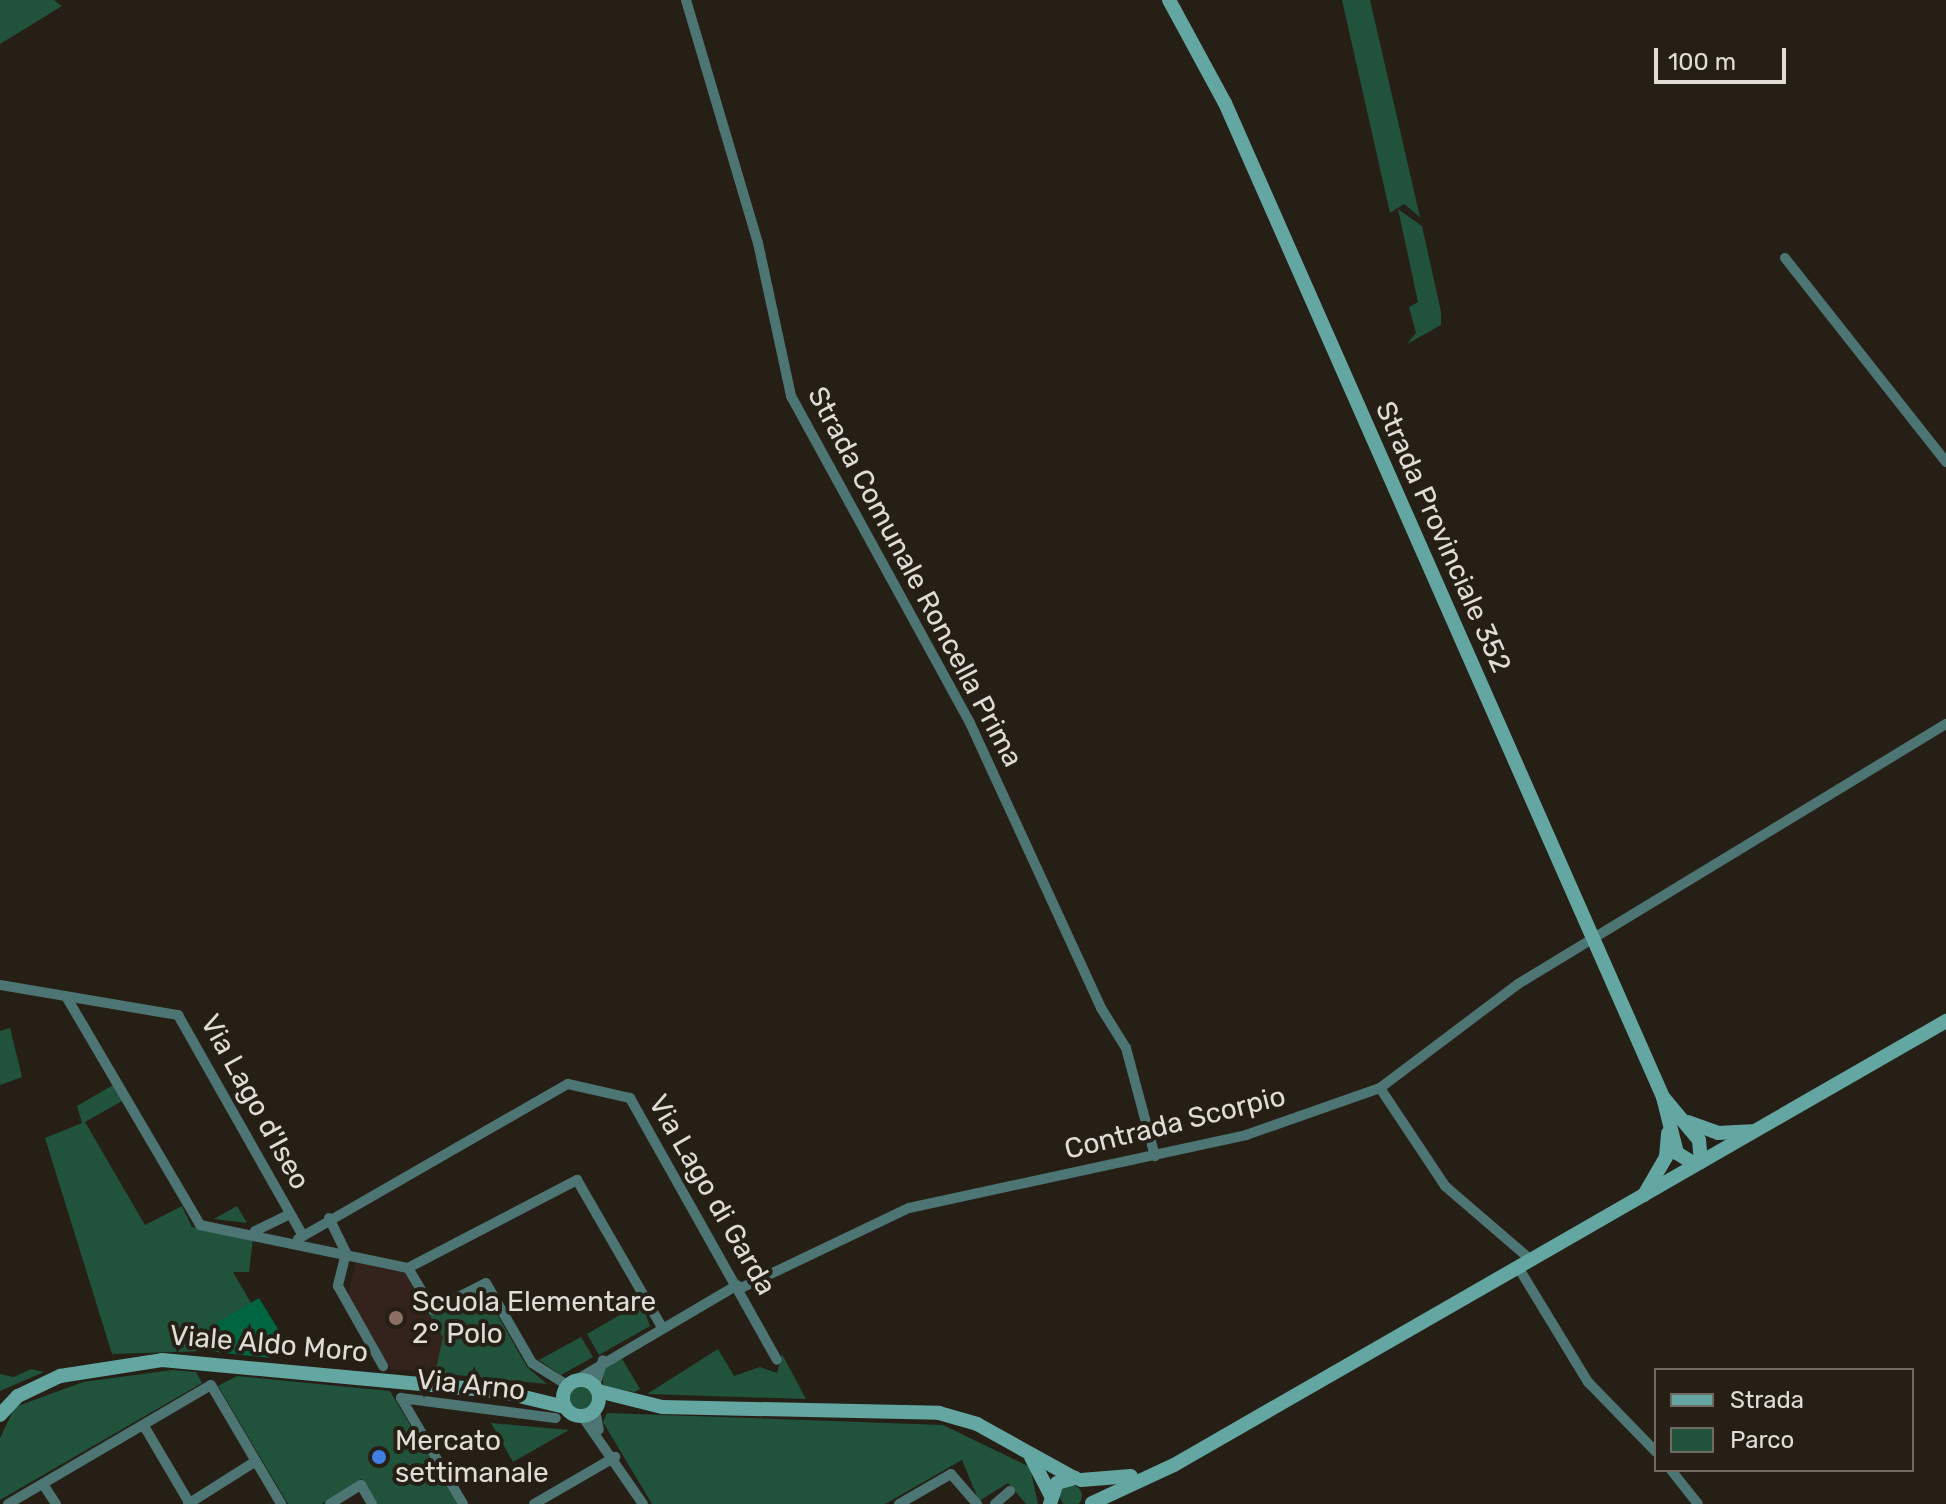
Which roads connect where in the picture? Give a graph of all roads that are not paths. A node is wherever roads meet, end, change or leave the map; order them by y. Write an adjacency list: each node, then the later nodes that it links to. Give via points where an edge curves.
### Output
1 (686, 0): 15 (street, Strada Comunale Roncella Prima, via 758,243 791,396 970,723 1101,1008 1126,1048)
2 (1169, 0): 6 (main road, Strada Provinciale 352, via 1225,103)
3 (1785, 258): 4 (street)
4 (1946, 462)
5 (1946, 724): 6 (street, Contrada Scorpio, via 1768,838 1697,870)
6 (1593, 941): 10 (street, Contrada Scorpio, via 1518,984); 11 (main road, Strada Provinciale 352)
7 (0, 985): 8 (street)
8 (67, 998): 18 (street, Via Lago d'Iseo, via 178,1015); 20 (street, via 200,1225)
9 (1946, 1021): 14 (main road)
10 (1380, 1088): 15 (street, Contrada Scorpio, via 1276,1126); 23 (street, via 1445,1186)
11 (1663, 1097): 12 (main road, Strada Provinciale 352); 13 (main road, Strada Provinciale 352)
12 (1688, 1122): 14 (main road, Strada Provinciale 352, via 1718,1133); 16 (main road, Strada Provinciale 352)
13 (1668, 1129): 16 (main road, Strada Provinciale 352, via 1677,1153); 17 (main road, Strada Provinciale 352, via 1666,1157)
14 (1756, 1131): 16 (main road)
15 (1155, 1156): 25 (street, Contrada Scorpio, via 909,1208)
16 (1698, 1163): 17 (main road)
17 (1644, 1195): 23 (main road)
18 (290, 1214): 20 (street); 21 (street, Via Lago d'Iseo)
19 (329, 1218): 21 (street, Via Lago di Garda); 22 (street); 25 (street, Via Lago di Garda, via 568,1084 630,1098)
20 (255, 1231): 21 (street)
21 (299, 1236): 22 (street)
22 (346, 1253): 24 (street); 29 (street, Via Arno, via 338,1286)
23 (1524, 1263): 39 (street, via 1588,1382); 42 (main road)
24 (408, 1268): 26 (street, via 577,1180); 30 (street, via 433,1310 486,1283 532,1363)
25 (738, 1287): 26 (street, Contrada Scorpio); 28 (street, Via Lago di Garda)
26 (662, 1327): 27 (street, Contrada Scorpio)
27 (604, 1359): 30 (street, Contrada Scorpio); 34 (street)
28 (777, 1360)
29 (383, 1366)
30 (570, 1384): 32 (main road, Viale Aldo Moro); 34 (main road, Viale Aldo Moro); 35 (main road)
31 (37, 1386): 32 (main road, Viale Aldo Moro, via 97,1367 173,1359); 33 (main road, Viale Aldo Moro); 36 (main road, Viale Aldo Moro)
32 (499, 1391): 35 (main road, Viale Aldo Moro)
33 (0, 1397)
34 (593, 1402): 35 (main road, Viale Aldo Moro); 38 (main road, Viale Aldo Moro, via 921,1411); 40 (street, via 599,1432)
35 (560, 1412): 56 (street, Via Arno, via 401,1398)
36 (0, 1415)
37 (144, 1426): 41 (street, via 211,1385); 45 (street); 52 (street)
38 (1012, 1441): 44 (main road, Viale Aldo Moro); 49 (main road, Viale Aldo Moro, via 1037,1463)
39 (1654, 1450)
40 (615, 1457): 48 (street); 58 (street)
41 (256, 1461): 52 (street); 53 (street)
42 (1174, 1465): 44 (main road); 62 (main road)
43 (1673, 1472): 63 (street)
44 (1078, 1479): 49 (main road, Viale Aldo Moro); 62 (main road)
45 (43, 1484): 50 (street); 51 (street)
46 (1010, 1491): 61 (street)
47 (918, 1499): 59 (street); 60 (street, via 955,1474)
48 (550, 1500): 57 (street)
49 (1049, 1500)
50 (8, 1504)
51 (56, 1504)
52 (189, 1504)
53 (281, 1504)
54 (330, 1504): 55 (street, via 361,1485)
55 (372, 1504)
56 (463, 1504)
57 (534, 1504)
58 (643, 1504)
59 (899, 1504)
60 (977, 1504)
61 (995, 1504)
62 (1092, 1504)
63 (1698, 1504)

